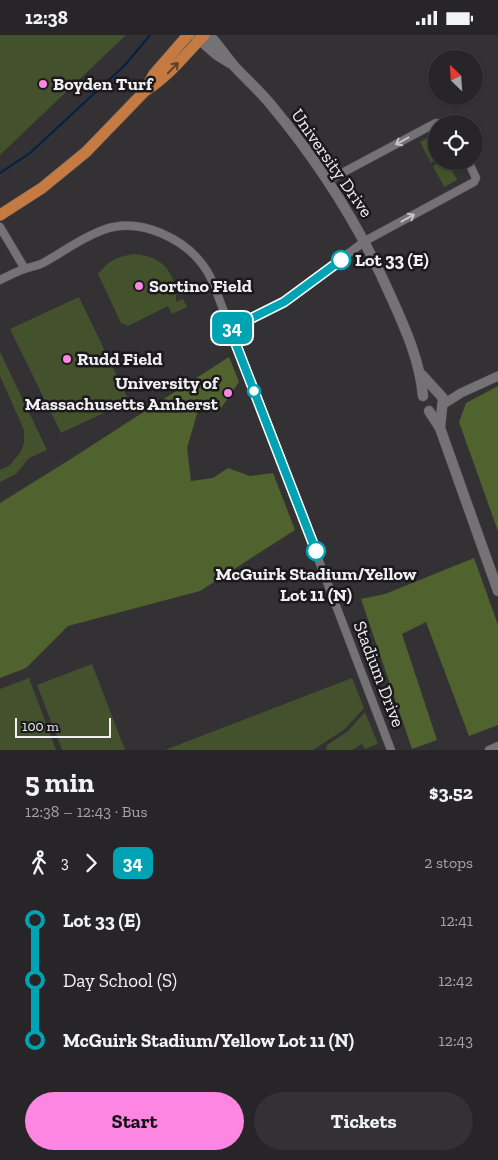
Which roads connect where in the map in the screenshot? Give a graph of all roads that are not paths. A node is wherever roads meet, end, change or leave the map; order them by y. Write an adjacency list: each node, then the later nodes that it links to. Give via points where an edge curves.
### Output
1 (188, 35): 3 (main road, via 154,74)
2 (202, 36): 3 (main road, one-way to 2, via 163,79); 6 (main road, University Drive, via 217,55 233,65 271,105)
3 (144, 92): 7 (main road, via 75,162)
4 (428, 127): 6 (street, one-way to 6)
5 (472, 170): 9 (street, one-way to 5, via 476,181)
6 (329, 181): 9 (main road, University Drive)
7 (0, 215)
8 (0, 227): 10 (street)
9 (365, 241): 12 (street, via 284,302); 13 (main road, University Drive, via 398,311)
10 (25, 269): 11 (street, Stadium Drive); 12 (street, Stadium Drive, via 40,265 103,230 124,227 154,231 185,246 202,264 213,282)
11 (0, 280)
12 (230, 329): 23 (street, Stadium Drive)
13 (421, 375): 15 (main road, University Drive); 17 (main road, University Drive)
14 (498, 376): 16 (street)
15 (437, 392): 16 (street); 17 (main road, via 429,391); 18 (main road, University Drive, via 443,398)
16 (461, 393): 18 (street)
17 (423, 396): 19 (main road, University Drive, via 422,405)
18 (442, 406): 19 (main road, via 434,412); 20 (main road, University Drive)
19 (429, 411): 20 (main road, University Drive)
20 (440, 428): 21 (main road, University Drive)
21 (498, 591)
22 (498, 746): 24 (street)
23 (391, 750)
24 (489, 750)

